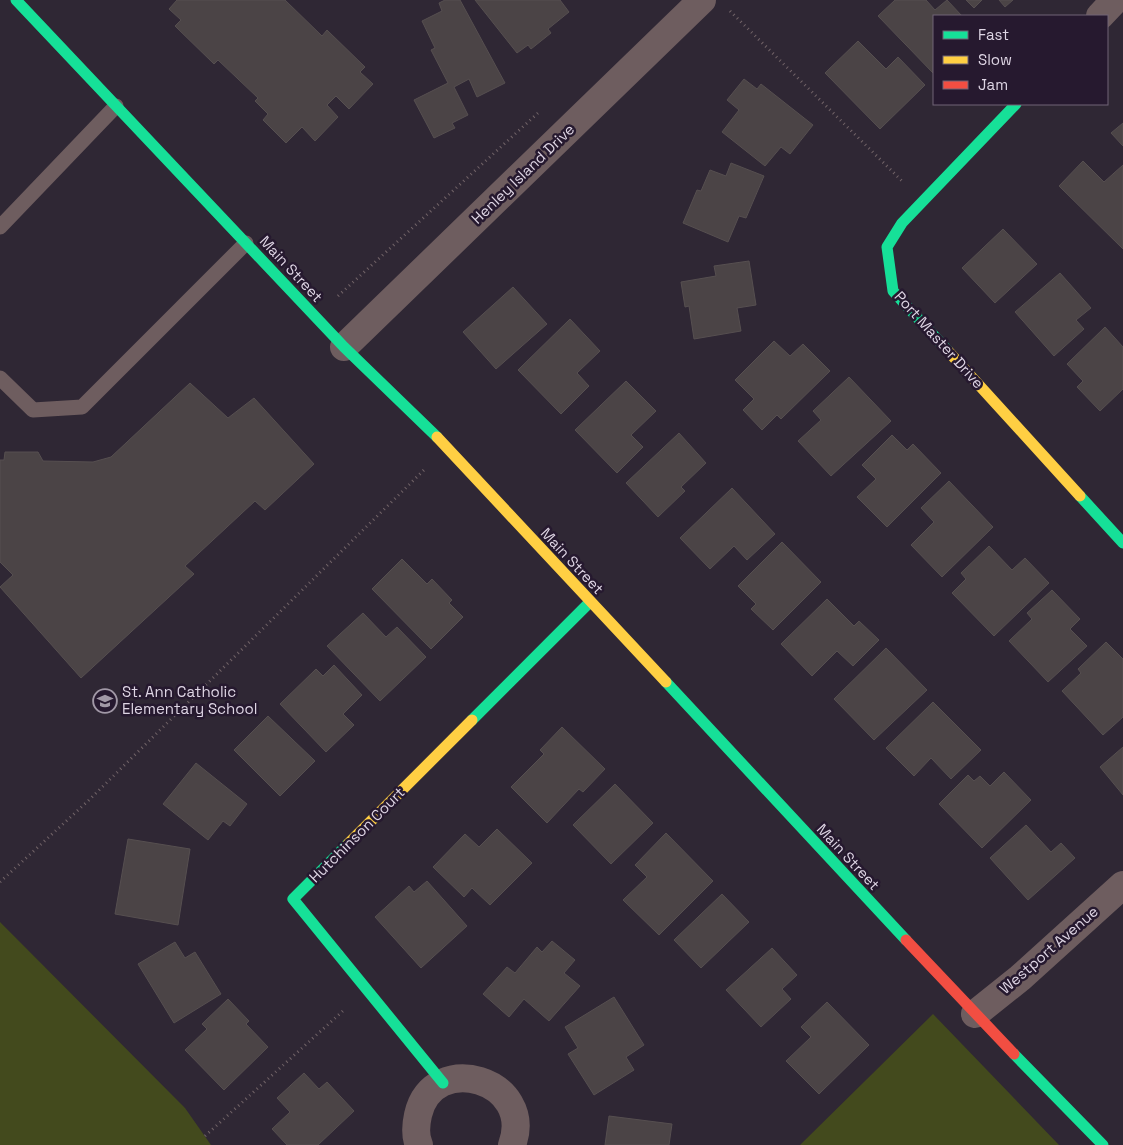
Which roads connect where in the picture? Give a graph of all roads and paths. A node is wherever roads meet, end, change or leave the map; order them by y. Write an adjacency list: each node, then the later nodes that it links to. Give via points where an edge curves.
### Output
1 (16, 0): 7 (main road, Main Street)
2 (702, 0): 13 (street, Henley Island Drive)
3 (1115, 0): 5 (street)
4 (728, 9): 9 (path)
5 (1101, 15)
6 (1015, 105): 9 (main road, Port Master Drive)
7 (116, 106): 10 (lane); 11 (main road, Main Street)
8 (541, 110): 12 (path)
9 (922, 201): 16 (main road, Port Master Drive, via 902,223 887,247 893,291)
10 (0, 227)
11 (246, 243): 13 (main road, Main Street); 14 (lane, via 82,407 33,410)
12 (348, 289)
13 (344, 347): 15 (main road, Main Street)
14 (0, 378)
15 (447, 448): 17 (main road, Main Street); 18 (path, via 88,802)
16 (1123, 544)
17 (589, 603): 20 (main road, Hutchinson Court, via 293,899); 21 (main road, Main Street)
18 (0, 882)
19 (1123, 885): 21 (street, Westport Avenue)
20 (367, 989): 22 (main road, Hutchinson Court); 23 (path)
21 (975, 1014): 26 (main road, Main Street)
22 (443, 1083): 24 (street, via 429,1093 420,1108 416,1125); 25 (street, via 457,1078 473,1078 501,1092 515,1120)
23 (205, 1136)
24 (419, 1145)
25 (512, 1145)
26 (1103, 1145)

